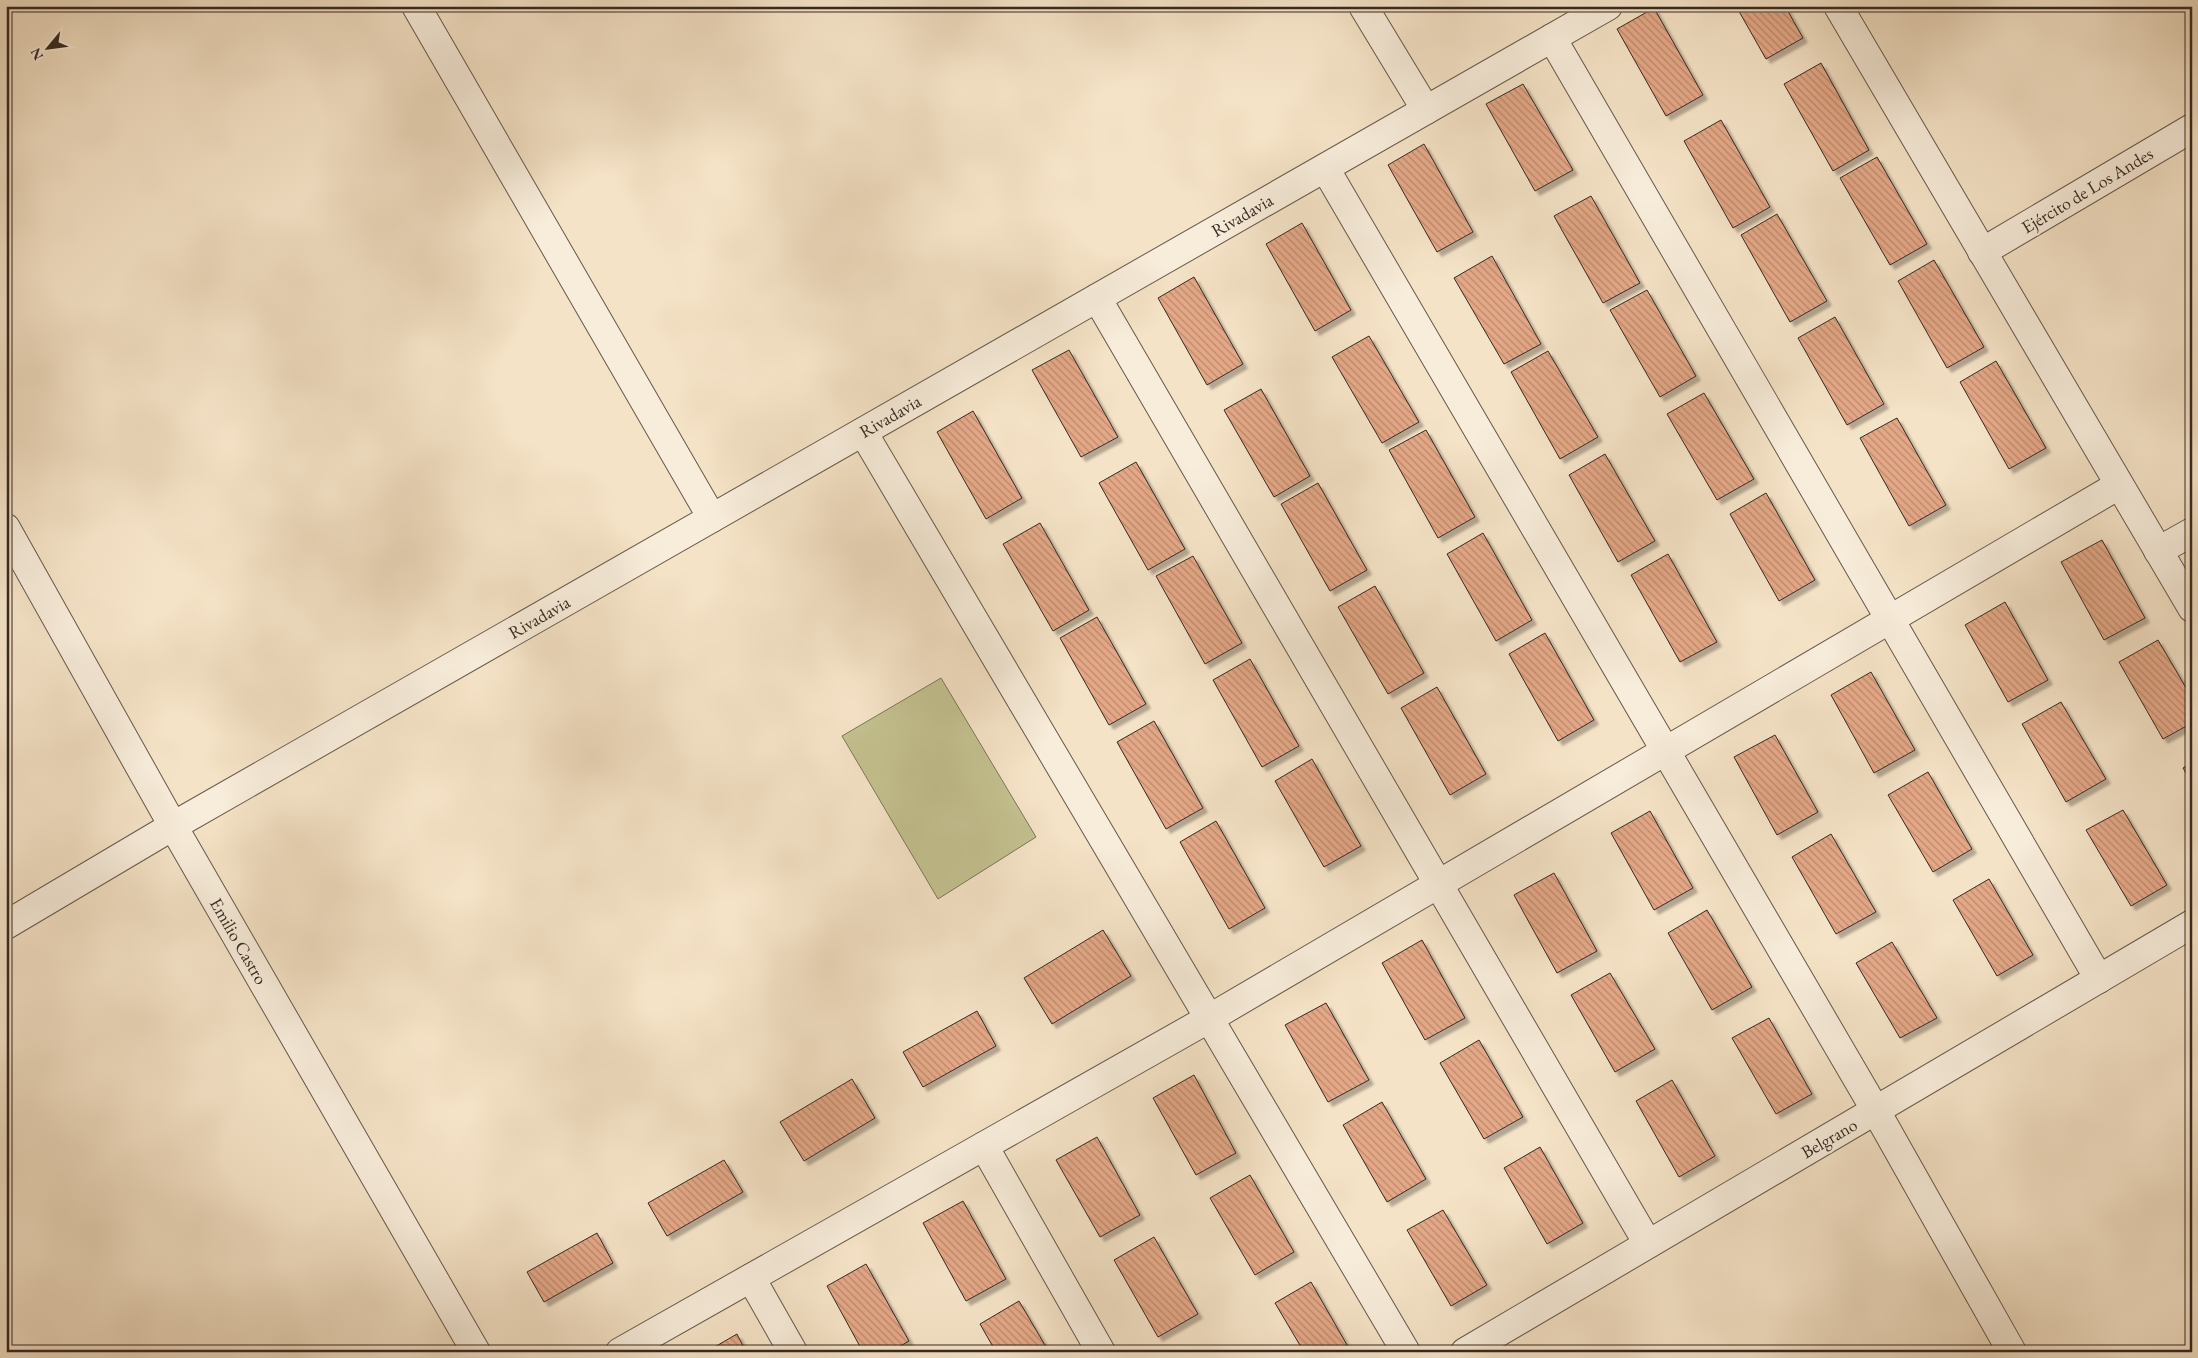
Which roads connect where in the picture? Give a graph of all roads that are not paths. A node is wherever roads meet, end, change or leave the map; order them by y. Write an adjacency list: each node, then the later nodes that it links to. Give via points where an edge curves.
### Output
1 (416, 6): 13 (street)
2 (1364, 6): 6 (street)
3 (1608, 6): 5 (street, Rivadavia)
4 (1838, 6): 9 (street)
5 (1552, 38): 6 (street, Rivadavia); 18 (street)
6 (1426, 110): 8 (street, Rivadavia)
7 (2192, 128): 9 (street, Ejército de Los Andes)
8 (1325, 168): 10 (street, Rivadavia); 19 (street)
9 (1982, 252): 12 (street)
10 (1097, 298): 11 (street, Rivadavia); 21 (street)
11 (863, 432): 13 (street, Rivadavia); 25 (street)
12 (2119, 485): 16 (street); 18 (street)
13 (712, 518): 20 (street, Rivadavia)
14 (6, 528): 20 (street, Emilio Castro)
15 (2192, 532): 16 (street)
16 (2158, 551): 17 (street)
17 (2192, 608)
18 (1890, 619): 19 (street); 24 (street)
19 (1666, 751): 21 (street); 26 (street)
20 (173, 826): 23 (street, Rivadavia); 30 (street, Emilio Castro)
21 (1438, 884): 25 (street); 28 (street)
22 (2192, 924): 24 (street, Belgrano)
23 (6, 925)
24 (2099, 978): 26 (street, Belgrano)
25 (1210, 1018): 27 (street); 34 (street)
26 (1876, 1110): 28 (street, Belgrano); 36 (street)
27 (984, 1146): 29 (street); 33 (street)
28 (1648, 1244): 35 (street, Belgrano)
29 (751, 1278): 31 (street); 32 (street)
30 (476, 1352)
31 (620, 1352)
32 (793, 1352)
33 (1101, 1352)
34 (1406, 1352)
35 (1466, 1352)
36 (2012, 1352)

